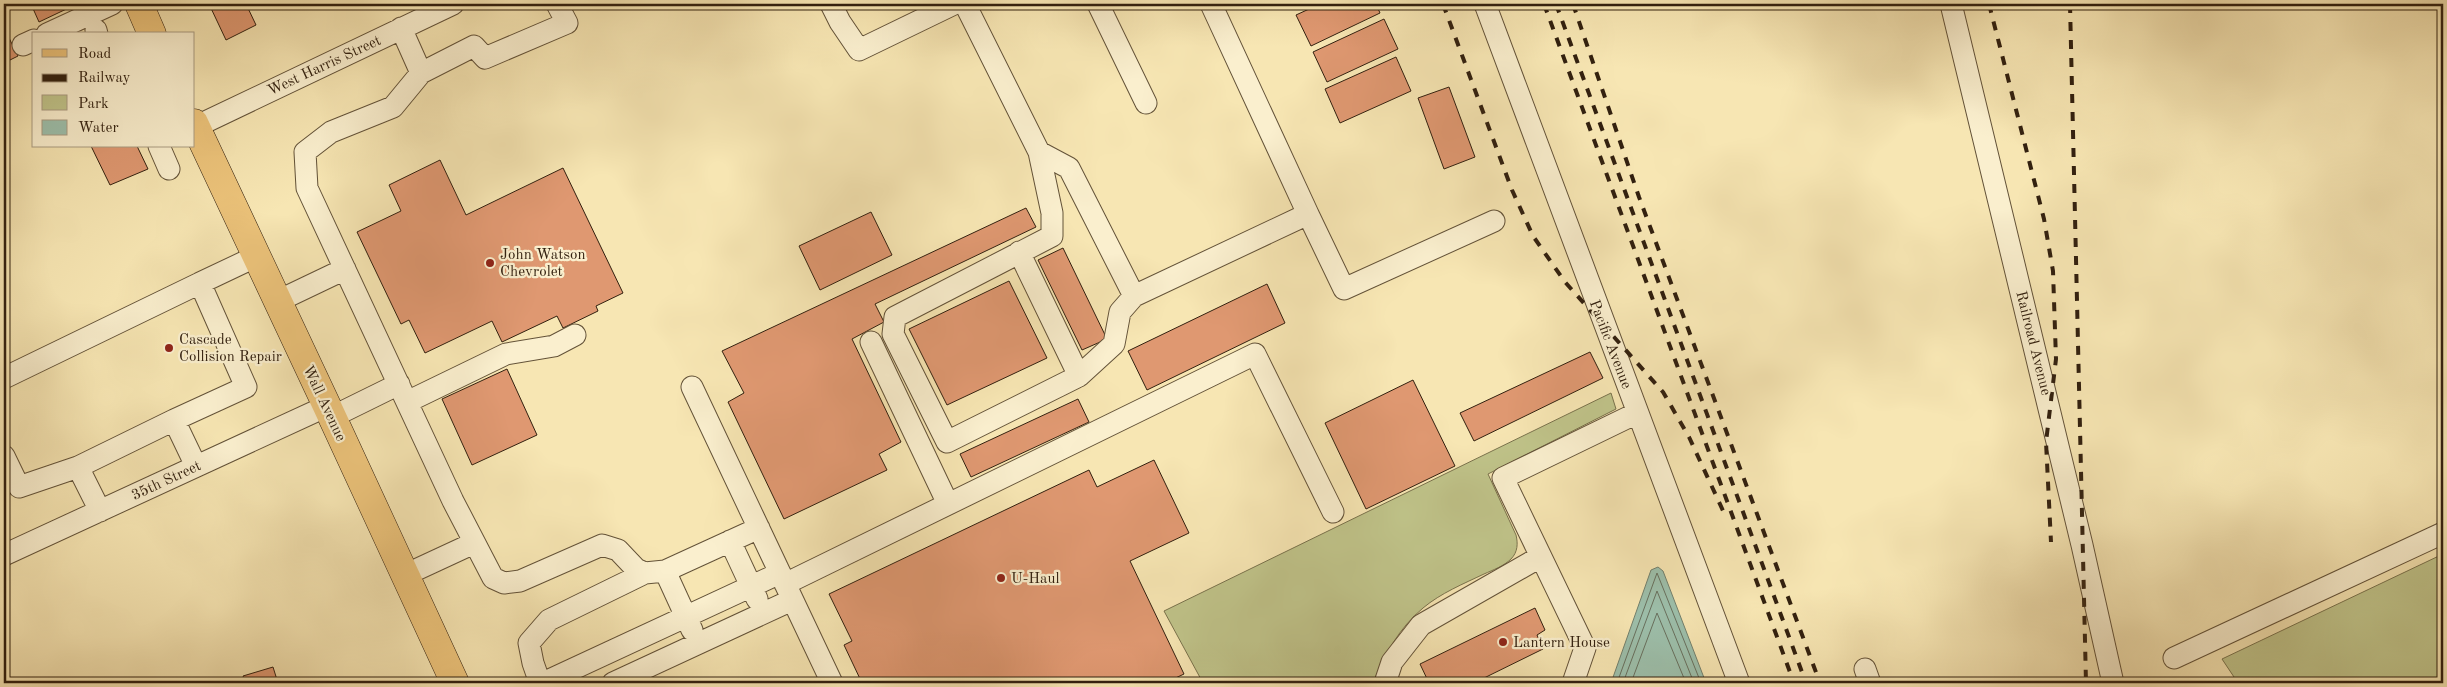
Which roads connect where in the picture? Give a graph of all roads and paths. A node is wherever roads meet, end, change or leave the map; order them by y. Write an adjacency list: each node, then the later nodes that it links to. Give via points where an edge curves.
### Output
1 (112, 4): 13 (street)
2 (139, 4): 14 (main road)
3 (453, 4): 12 (street, West Harris Street)
4 (557, 4): 15 (street, via 567,23 485,58 474,46)
5 (831, 4): 6 (street, via 859,50)
6 (954, 4)
7 (965, 4): 20 (street)
8 (1098, 4): 16 (street)
9 (1211, 4): 22 (street)
10 (1485, 4): 37 (street, Pacific Avenue)
11 (1951, 4): 67 (street, Railroad Avenue)
12 (401, 28): 15 (street); 17 (street, West Harris Street)
13 (50, 32)
14 (151, 32)
15 (421, 73): 26 (street, via 393,107 332,132 305,152 307,188)
16 (1146, 103)
17 (195, 125)
18 (195, 127): 25 (main road, Wall Avenue)
19 (160, 148): 21 (street)
20 (1039, 152): 24 (street, via 1052,213 1052,236); 28 (street, via 1069,168)
21 (169, 169)
22 (1308, 214): 23 (street, via 1344,289); 28 (street)
23 (1494, 221)
24 (1019, 252): 32 (street); 32 (street, via 895,317 893,334 947,442)
25 (257, 256): 27 (street); 29 (main road, Wall Avenue)
26 (345, 269): 29 (street); 35 (street)
27 (200, 283): 33 (street); 38 (street, via 246,387)
28 (1134, 296): 32 (street, via 1120,312 1114,344)
29 (278, 301): 36 (main road, Wall Avenue)
30 (575, 335): 35 (street, 35th Street, via 554,346 506,354)
31 (871, 342): 42 (street)
32 (1078, 376)
33 (4, 378)
34 (692, 387): 45 (street)
35 (403, 393): 36 (street, 35th Street); 48 (street)
36 (330, 411): 40 (street, 35th Street); 52 (main road, Wall Avenue)
37 (1638, 413): 50 (street, via 1503,478); 66 (street, Pacific Avenue)
38 (174, 420): 40 (street); 41 (street)
39 (4, 456): 41 (street, via 19,487)
40 (196, 466): 43 (street, 35th Street)
41 (78, 467): 43 (street)
42 (948, 504): 44 (street, via 1255,354); 54 (street)
43 (100, 510): 49 (street, 35th Street)
44 (1333, 512)
45 (759, 528): 47 (street); 54 (street)
46 (2443, 533): 59 (street)
47 (730, 541): 51 (street); 53 (street)
48 (474, 543): 51 (street, via 493,578 504,583 520,582 602,544 618,550 636,569); 52 (street)
49 (4, 555)
50 (1540, 557): 64 (street, via 1422,625 1392,662); 65 (street, via 1584,648)
51 (655, 572): 56 (street); 62 (street, via 549,620 529,643)
52 (405, 575): 61 (main road, Wall Avenue)
53 (751, 586): 54 (street); 55 (street); 56 (street)
54 (786, 586): 55 (street); 63 (street)
55 (764, 613): 57 (street)
56 (686, 617): 57 (street); 58 (street)
57 (698, 644): 60 (street)
58 (619, 648): 60 (street); 62 (street)
59 (2174, 658)
60 (622, 679)
61 (454, 683)
62 (541, 683)
63 (832, 683)
64 (1386, 683)
65 (1573, 683)
66 (1739, 683)
67 (2113, 683)

